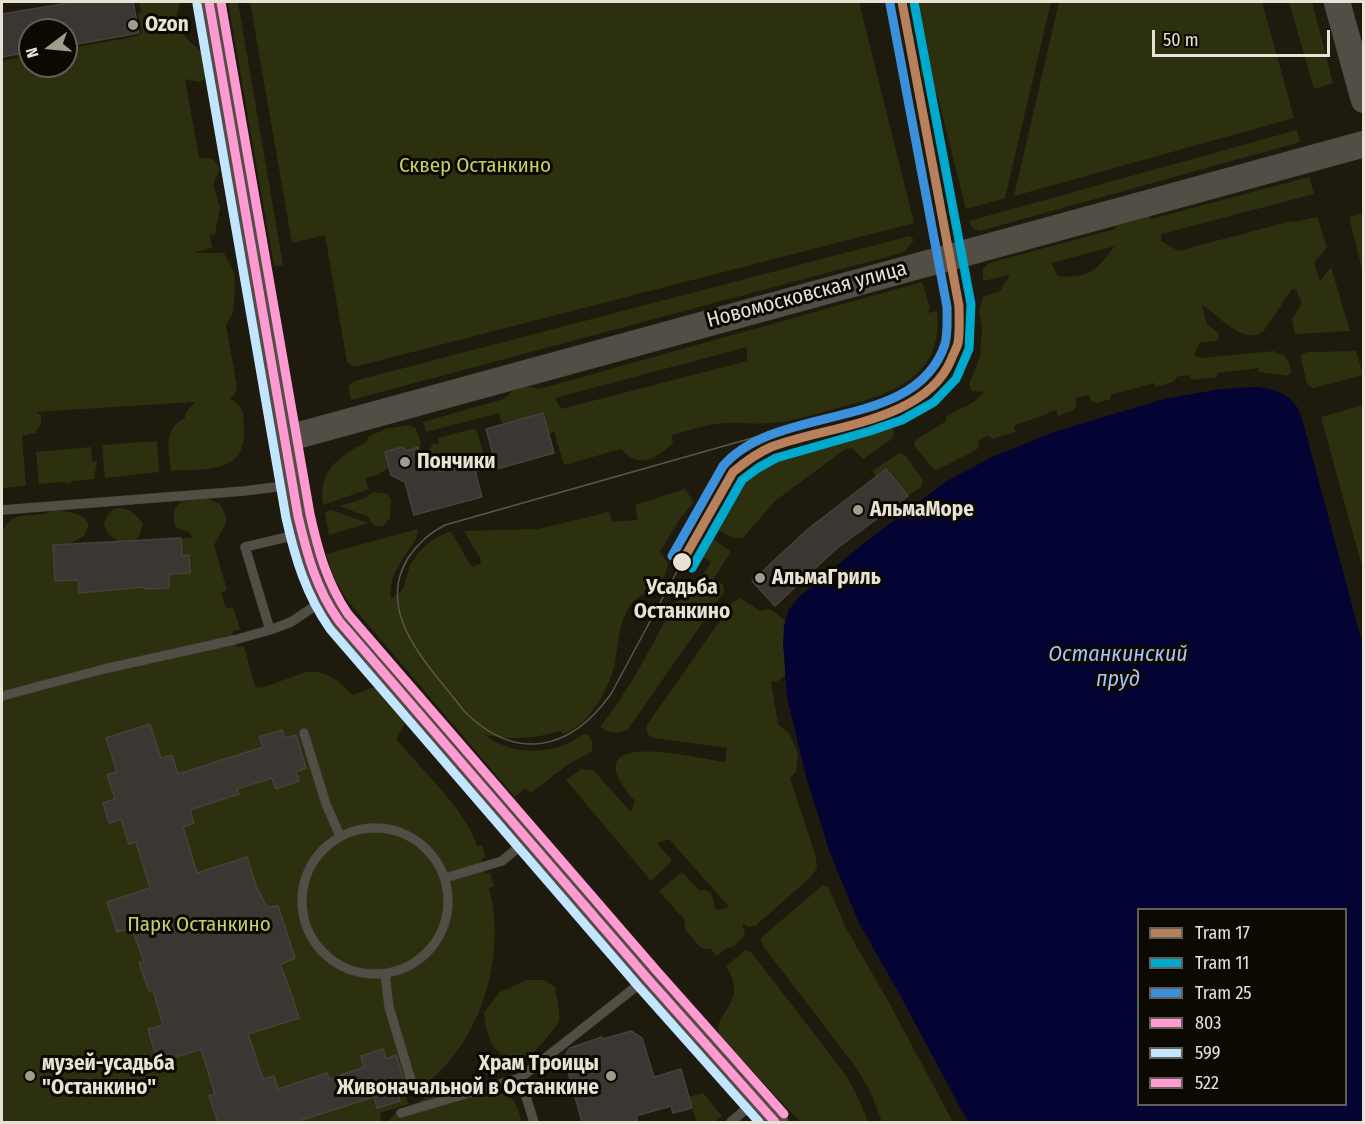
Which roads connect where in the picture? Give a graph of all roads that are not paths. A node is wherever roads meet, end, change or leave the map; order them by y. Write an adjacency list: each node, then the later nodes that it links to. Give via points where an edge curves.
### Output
1 (209, 2): 5 (street)
2 (1337, 2): 3 (street)
3 (1364, 100)
4 (1364, 144): 5 (street, Новомосковская улица)
5 (285, 439): 6 (street)
6 (294, 484): 7 (lane); 8 (street)
7 (2, 510)
8 (302, 533): 9 (street, via 310,568); 10 (lane, via 245,547)
9 (324, 600): 10 (lane, via 291,622); 14 (street)
10 (270, 630): 11 (lane)
11 (2, 696)
12 (304, 733): 13 (lane)
13 (340, 837): 15 (lane, via 373,828 407,835 434,856); 16 (lane, via 322,850 309,870 302,891 306,926 317,946 334,962 354,972)
14 (527, 840): 15 (lane, via 502,861); 17 (street)
15 (445, 878): 16 (lane, via 448,911 436,943 410,966)
16 (384, 974): 19 (lane, via 389,1007)
17 (647, 978): 18 (lane); 20 (street)
18 (520, 1078): 21 (lane); 22 (lane)
19 (414, 1086)
20 (756, 1101): 23 (lane); 24 (street)
21 (401, 1113)
22 (534, 1122)
23 (731, 1122)
24 (775, 1122)

